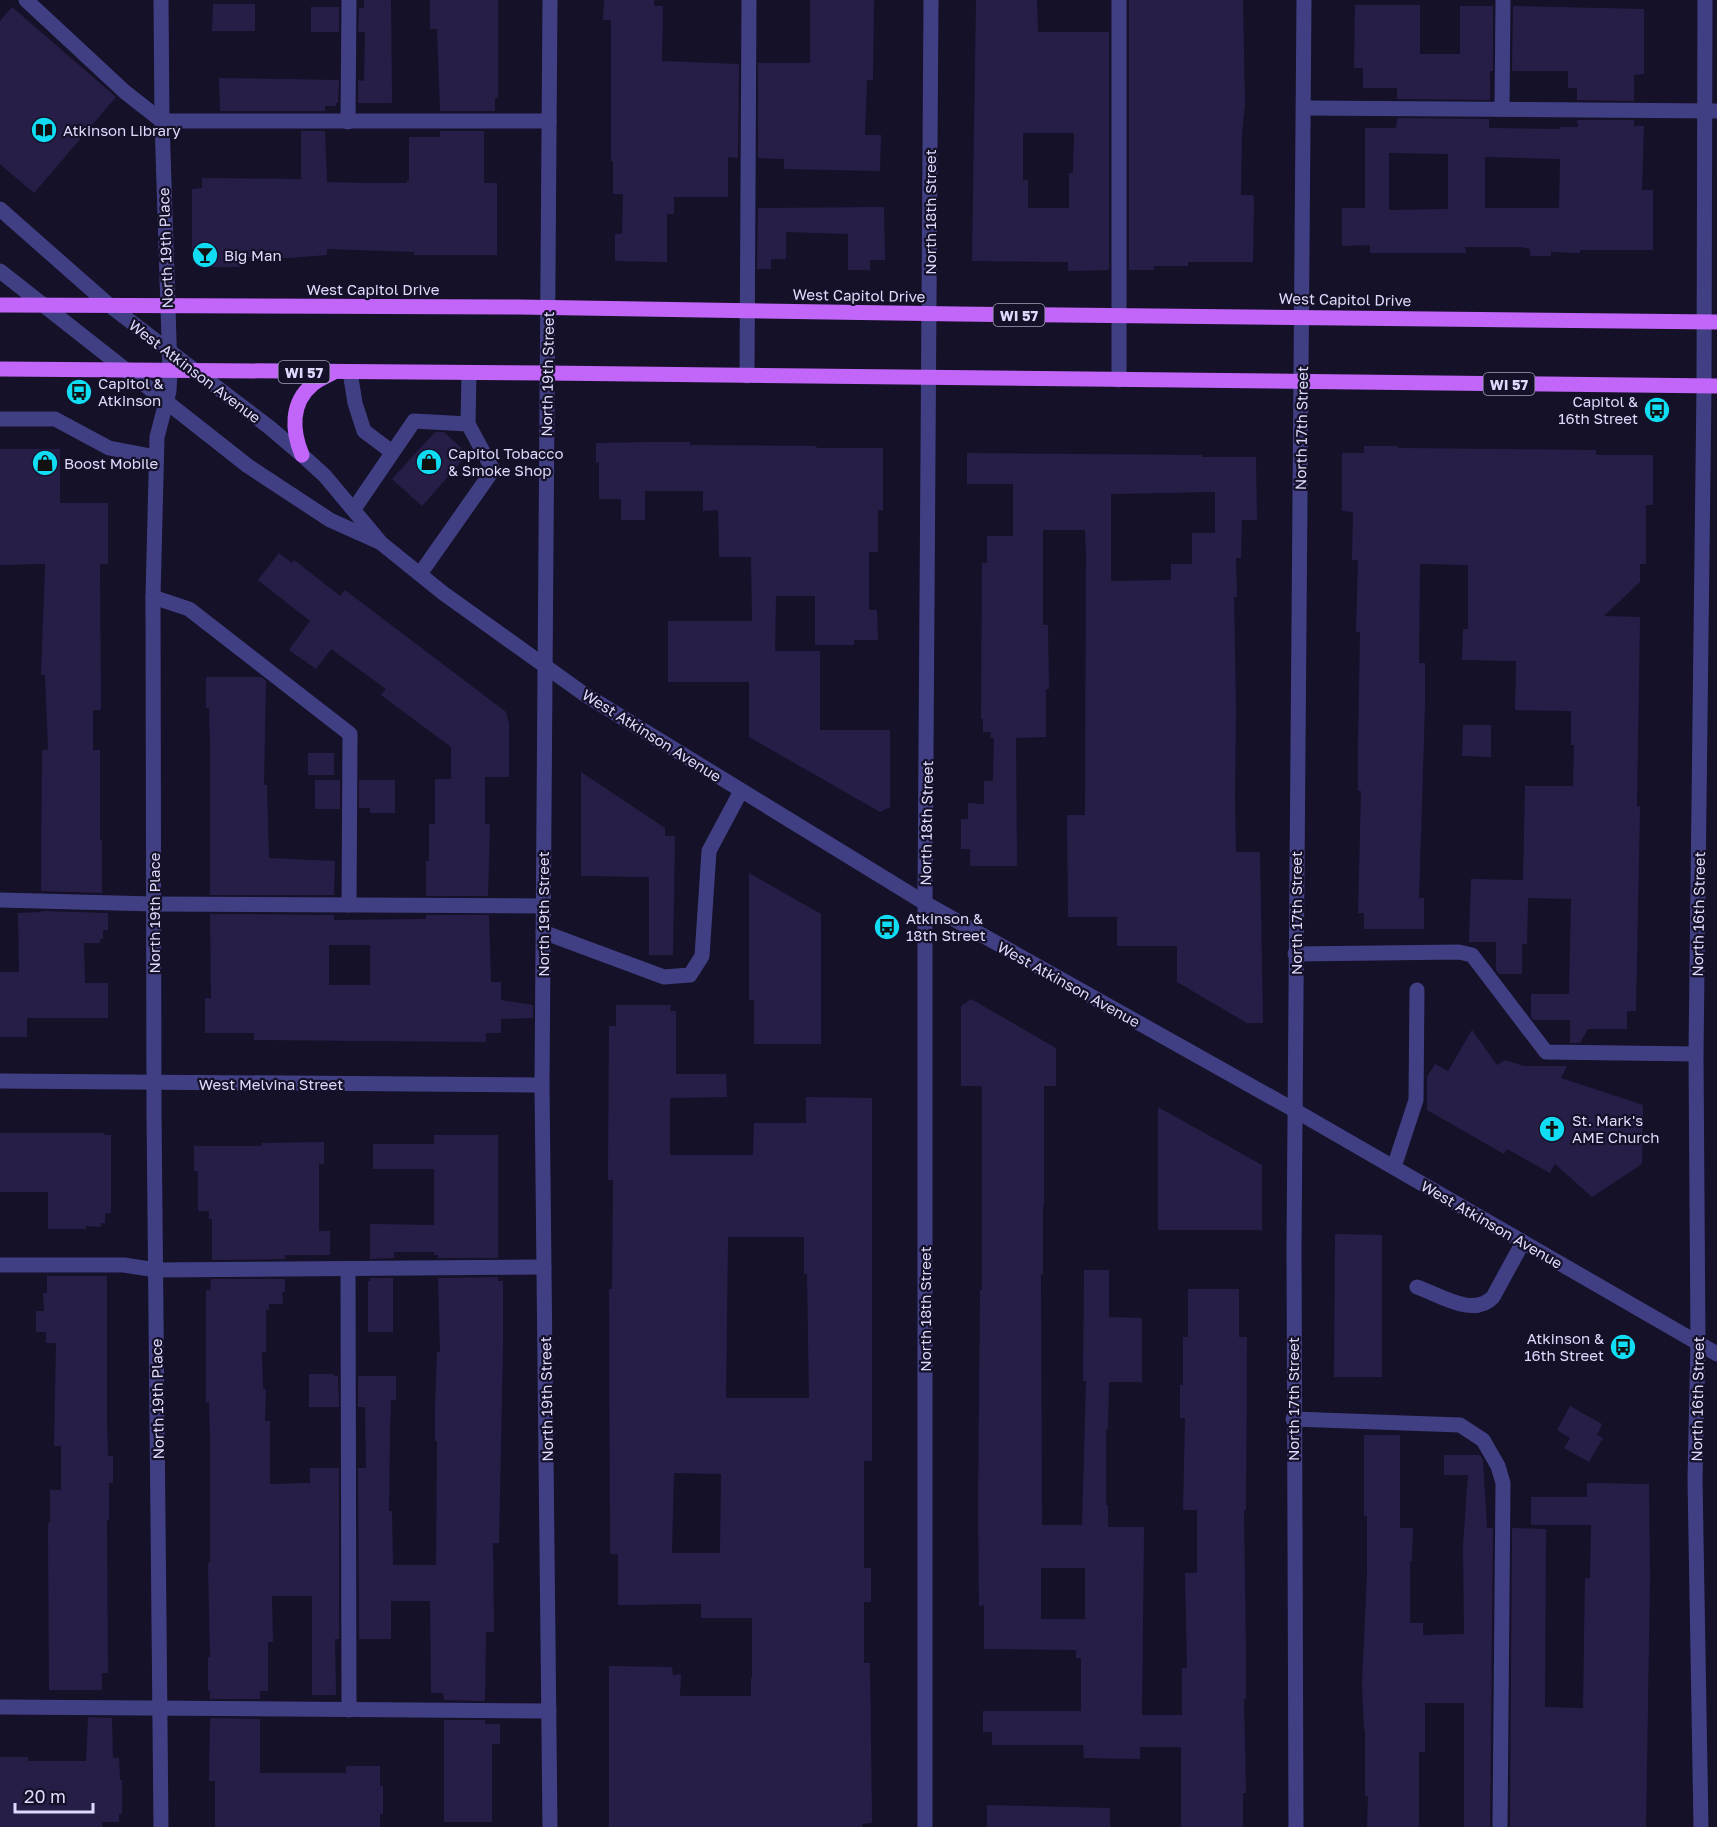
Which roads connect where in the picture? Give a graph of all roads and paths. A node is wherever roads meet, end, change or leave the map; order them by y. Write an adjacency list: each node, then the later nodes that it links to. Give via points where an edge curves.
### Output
1 (26, 0): 14 (street)
2 (161, 0): 14 (street, North 19th Place)
3 (349, 0): 16 (street)
4 (550, 0): 15 (street, North 19th Street)
5 (749, 0): 24 (street)
6 (931, 0): 25 (street, North 18th Street)
7 (1119, 0): 26 (street)
8 (1304, 0): 11 (street, North 17th Street)
9 (1503, 0): 12 (street)
10 (1705, 0): 13 (street, North 16th Street)
11 (1304, 108): 12 (street); 27 (street, North 17th Street)
12 (1502, 109): 13 (street)
13 (1711, 111): 28 (street, North 16th Street)
14 (162, 121): 16 (street); 22 (street, North 19th Place)
15 (549, 121): 16 (street); 23 (street, North 19th Street)
16 (348, 122)
17 (0, 209): 21 (street, West Atkinson Avenue)
18 (0, 272): 20 (street, West Atkinson Avenue)
19 (0, 304): 20 (main road, West Capitol Drive / WI 57)
20 (42, 305): 21 (main road, West Capitol Drive / WI 57); 31 (street, West Atkinson Avenue)
21 (109, 305): 22 (main road, West Capitol Drive / WI 57); 29 (street, West Atkinson Avenue)
22 (166, 305): 23 (main road, West Capitol Drive / WI 57); 29 (street, North 19th Place)
23 (548, 308): 24 (main road, West Capitol Drive / WI 57); 37 (street, North 19th Street)
24 (748, 311): 25 (main road, West Capitol Drive / WI 57); 38 (street)
25 (929, 314): 26 (main road, West Capitol Drive / WI 57); 39 (street, North 18th Street)
26 (1119, 315): 27 (main road, West Capitol Drive / WI 57); 40 (street)
27 (1302, 317): 28 (main road, West Capitol Drive / WI 57); 41 (street, North 17th Street)
28 (1710, 322): 42 (street, North 16th Street)
29 (169, 352): 32 (street, North 19th Place); 33 (street, West Atkinson Avenue)
30 (0, 369): 31 (main road, WI 57)
31 (124, 370): 32 (main road, WI 57); 43 (street, West Atkinson Avenue)
32 (170, 371): 33 (main road, WI 57); 43 (street, North 19th Place)
33 (193, 371): 34 (main road, WI 57); 47 (street, West Atkinson Avenue)
34 (334, 372): 35 (main road, WI 57); 47 (main road, via 313,384 297,409 294,430)
35 (350, 372): 36 (main road, WI 57); 46 (street, via 364,431)
36 (470, 373): 37 (main road, WI 57); 45 (street)
37 (546, 373): 38 (main road, WI 57); 53 (street, North 19th Street)
38 (747, 375): 39 (main road, WI 57)
39 (928, 378): 40 (main road, WI 57); 56 (street, North 18th Street)
40 (1119, 380): 41 (main road, WI 57)
41 (1302, 382): 42 (main road, WI 57); 61 (street, North 17th Street)
42 (1710, 386): 63 (street, North 16th Street)
43 (166, 403): 48 (street, North 19th Place, via 158,429); 50 (street, West Atkinson Avenue, via 306,505)
44 (0, 419): 48 (street, via 55,419 109,448)
45 (468, 424): 46 (street, via 414,421); 51 (street, via 493,470)
46 (392, 452): 49 (street)
47 (302, 455): 49 (street, West Atkinson Avenue)
48 (156, 457): 52 (street, North 19th Place)
49 (354, 508): 50 (street, West Atkinson Avenue)
50 (381, 543): 51 (street, West Atkinson Avenue)
51 (420, 574): 53 (street, West Atkinson Avenue)
52 (153, 597): 57 (street, North 19th Place); 58 (street, via 189,609 351,734)
53 (544, 667): 54 (street, West Atkinson Avenue); 59 (street, North 19th Street)
54 (741, 790): 56 (street, West Atkinson Avenue); 60 (street, via 709,851 702,956 690,975 664,976)
55 (0, 900): 57 (street)
56 (925, 903): 67 (street, West Atkinson Avenue); 84 (street, North 18th Street)
57 (154, 904): 58 (street); 65 (street, North 19th Place)
58 (349, 905): 59 (street)
59 (543, 906): 60 (street, North 19th Street)
60 (543, 932): 66 (street, North 19th Street)
61 (1295, 954): 63 (street, via 1472,955 1546,1052); 67 (street, North 17th Street)
62 (1417, 990): 68 (street, via 1416,1100)
63 (1696, 1054): 75 (street, North 16th Street)
64 (0, 1081): 65 (street, West Melvina Street)
65 (154, 1084): 66 (street, West Melvina Street); 73 (street, North 19th Place)
66 (542, 1085): 71 (street, North 19th Street)
67 (1296, 1111): 68 (street, West Atkinson Avenue); 77 (street, North 17th Street)
68 (1394, 1167): 69 (street, West Atkinson Avenue)
69 (1523, 1242): 74 (street, via 1487,1304 1468,1306); 75 (street, West Atkinson Avenue)
70 (0, 1265): 73 (street, via 124,1265)
71 (544, 1268): 72 (street); 81 (street, North 19th Street)
72 (348, 1269): 73 (street); 80 (street)
73 (156, 1270): 79 (street, North 19th Place)
74 (1417, 1287)
75 (1698, 1343): 76 (street, West Atkinson Avenue); 87 (street, North 16th Street, via 1695,1479)
76 (1717, 1354)
77 (1293, 1419): 85 (street, North 17th Street); 86 (street, via 1460,1425 1483,1440 1498,1466 1503,1483)
78 (0, 1707): 79 (street)
79 (160, 1709): 80 (street); 82 (street, North 19th Place)
80 (349, 1710): 81 (street)
81 (549, 1711): 83 (street, North 19th Street)
82 (161, 1827)
83 (550, 1827)
84 (925, 1827)
85 (1296, 1827)
86 (1500, 1827)
87 (1701, 1827)

